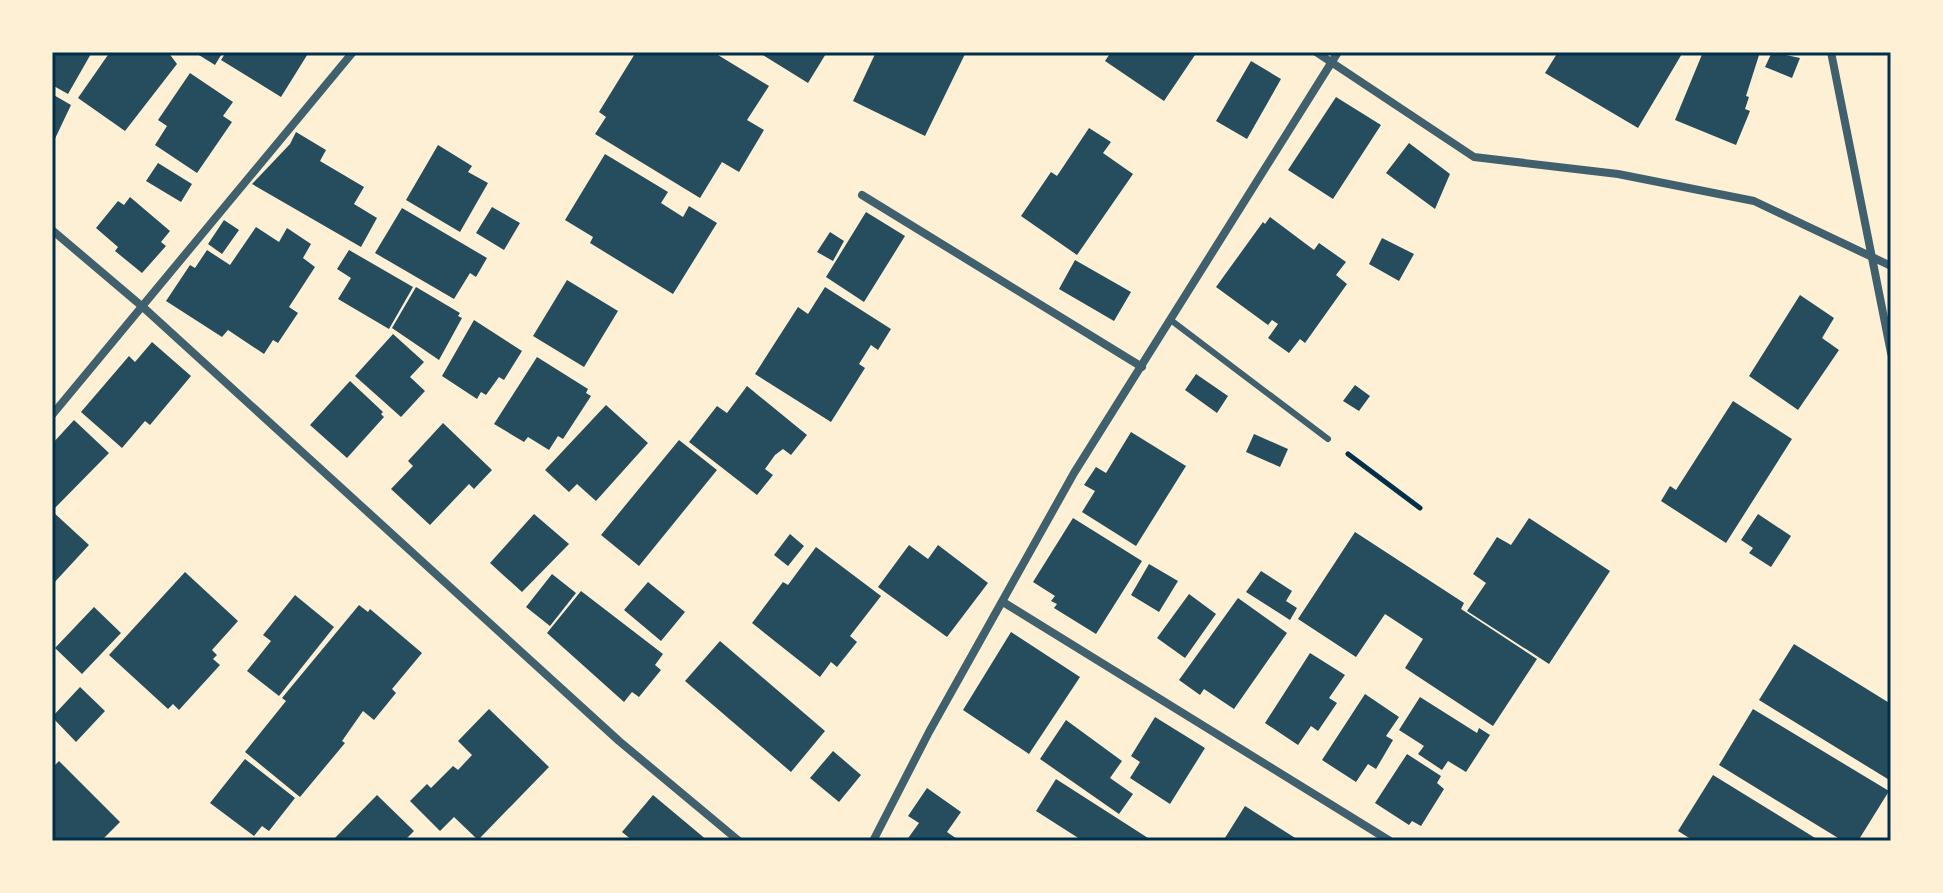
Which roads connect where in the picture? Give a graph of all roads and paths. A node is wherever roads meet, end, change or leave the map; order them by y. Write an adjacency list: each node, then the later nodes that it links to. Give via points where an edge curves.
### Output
1 (353, 52): 10 (street)
2 (1316, 52): 5 (street)
3 (1338, 52): 5 (street)
4 (1831, 52): 8 (street)
5 (1331, 64): 8 (street, via 1474,157 1618,174 1754,201); 11 (street)
6 (862, 195): 13 (street)
7 (52, 230): 10 (street)
8 (1871, 258): 9 (street); 12 (street)
9 (1890, 266)
10 (144, 308): 14 (street); 18 (street, via 619,741)
11 (1172, 321): 13 (street); 15 (lane)
12 (1891, 353)
13 (1142, 367): 17 (street, via 1074,473)
14 (52, 415)
15 (1328, 439): 16 (path)
16 (1420, 508)
17 (1003, 602): 19 (street); 20 (street)
18 (739, 841)
19 (873, 841)
20 (1390, 841)

